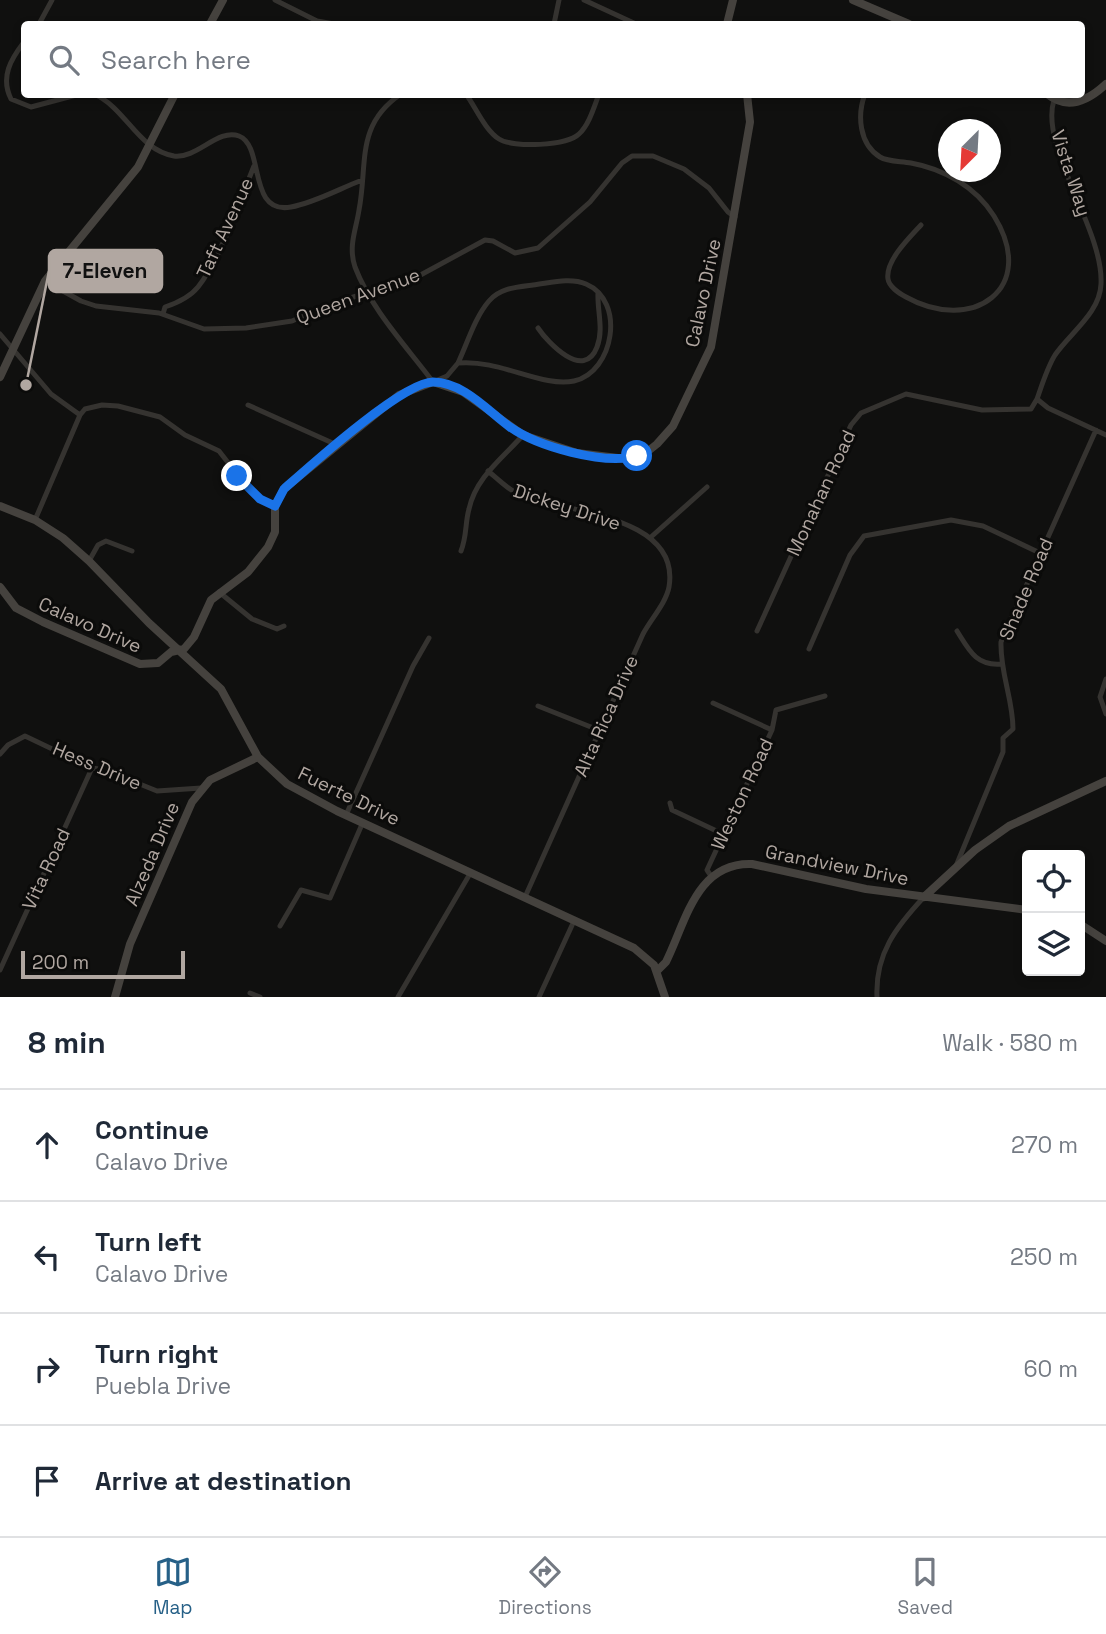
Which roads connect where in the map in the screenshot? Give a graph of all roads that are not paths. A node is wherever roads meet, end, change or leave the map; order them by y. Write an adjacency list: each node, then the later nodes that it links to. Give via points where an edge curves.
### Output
1 (52, 0): 8 (street)
2 (223, 0): 9 (street)
3 (275, 0): 10 (street)
4 (559, 0): 11 (street)
5 (584, 0): 12 (street)
6 (733, 0): 13 (street)
7 (853, 0): 14 (street)
8 (41, 21)
9 (212, 21)
10 (317, 21)
11 (555, 21)
12 (630, 21)
13 (728, 21)
14 (902, 21)
15 (21, 46): 17 (street, via 7,67 5,87 10,99 31,107)
16 (1106, 84): 26 (street, via 1084,100 1069,103)
17 (65, 98)
18 (100, 98): 27 (street)
19 (173, 98): 27 (street)
20 (396, 98): 29 (street, via 373,124 363,153)
21 (469, 98): 22 (street, via 497,137 519,144 574,138 584,129)
22 (597, 98)
23 (747, 98): 30 (street, Calavo Drive, via 750,122)
24 (865, 98): 31 (street, via 861,130 872,150 885,160 919,165 955,179 991,211 1009,256 1002,289 979,306 952,311 926,306 897,291 888,273)
25 (1051, 98): 42 (street, Vista Way, via 1055,135 1090,229 1102,283 1091,312 1052,360)
26 (1054, 98)
27 (151, 147): 28 (street, via 186,156 236,135 248,143); 32 (street, via 124,187)
28 (254, 166): 29 (street, via 265,196 283,207); 35 (street, Taft Avenue, via 198,287 166,307)
29 (362, 180): 34 (street, via 352,241 354,262)
30 (735, 217): 34 (street, Queen Avenue, via 684,169 653,156 632,156 590,202 535,250 514,253 485,240 415,278); 46 (street, Calavo Drive, via 711,346 667,435 648,452 615,459 577,453)
31 (921, 225)
32 (45, 281): 35 (street, Queen Avenue, via 80,301); 38 (street)
33 (598, 292): 36 (street, via 600,330 589,357 568,358 547,342); 39 (street, via 569,281 499,292 486,303); 39 (street, via 608,313 609,346 593,372 575,381 559,382 490,363)
34 (368, 294): 35 (street, Queen Avenue, via 292,321 246,328 204,329); 41 (street)
35 (163, 314)
36 (538, 328)
37 (0, 334): 38 (street)
38 (13, 346): 40 (street); 44 (street, via 51,394)
39 (458, 363): 41 (street, via 447,376)
40 (0, 377)
41 (433, 382): 46 (street, Calavo Drive, via 463,392); 48 (street, via 400,395)
42 (1037, 399): 45 (street); 62 (street, Monahan Road, via 1031,409 982,410 906,394 861,413 851,425)
43 (248, 405): 48 (street)
44 (80, 415): 52 (street, via 102,405 160,417 219,452 251,492); 53 (street)
45 (1096, 430): 47 (street); 57 (street, Shade Road)
46 (523, 435): 49 (street)
47 (1106, 435)
48 (337, 445): 52 (street, via 284,489)
49 (488, 471): 54 (street, Dickey Drive, via 522,496 598,514); 56 (street, via 469,506 468,532)
50 (708, 487): 54 (street)
51 (0, 506): 53 (street, Fuerte Drive)
52 (275, 506): 60 (street, Calavo Drive, via 275,532 268,547 248,572)
53 (34, 520): 58 (street, Fuerte Drive)
54 (651, 537): 74 (street, Alta Rica Drive, via 665,560 668,589)
55 (132, 551): 58 (street, via 106,541 98,545)
56 (461, 551)
57 (1040, 553): 65 (street, via 982,526 951,520 864,536 850,555); 67 (street, Shade Road, via 1001,642)
58 (89, 561): 66 (street, Fuerte Drive)
59 (0, 587): 66 (street, Calavo Drive, via 23,612 140,664 158,663)
60 (219, 592): 61 (street, via 262,624 277,629); 66 (street, Calavo Drive, via 194,637)
61 (284, 626)
62 (757, 631)
63 (957, 631): 67 (street, via 979,661)
64 (429, 638): 81 (street)
65 (809, 649)
66 (178, 651): 76 (street, Fuerte Drive, via 225,694)
67 (1001, 664): 84 (street, Shade Road, via 1013,705 1013,729 1003,738 1003,752)
68 (1106, 679): 72 (street, via 1100,696)
69 (825, 695): 73 (street, Weston Road, via 776,710)
70 (713, 703): 73 (street)
71 (538, 706): 74 (street)
72 (1106, 714)
73 (772, 730): 83 (street, Weston Road)
74 (601, 731): 87 (street, Alta Rica Drive)
75 (0, 754): 77 (street, Hess Drive, via 25,736)
76 (258, 757): 79 (street, Alzeda Drive); 81 (street, Fuerte Drive, via 287,784)
77 (92, 768): 79 (street, Hess Drive, via 157,791); 94 (street, Vita Road)
78 (1106, 781): 84 (street, via 1009,827)
79 (201, 788): 97 (street, Alzeda Drive, via 130,944)
80 (670, 803): 83 (street, via 672,810)
81 (346, 815): 82 (street, Fuerte Drive)
82 (363, 822): 85 (street, Fuerte Drive); 91 (street, via 330,898 301,890)
83 (723, 834): 86 (street, Weston Road, via 708,870)
84 (955, 867): 88 (street)
85 (471, 872): 87 (street, Fuerte Drive); 99 (street)
86 (711, 876): 88 (street, Grandview Drive, via 733,865 752,864); 95 (street, via 699,890 666,962)
87 (525, 897): 90 (street, Fuerte Drive)
88 (924, 897): 89 (street, Grandview Drive); 102 (street, via 887,943 880,960)
89 (1022, 908)
90 (574, 920): 95 (street, Fuerte Drive, via 635,948); 100 (street)
91 (279, 926)
92 (1085, 927): 93 (street)
93 (1106, 941)
94 (0, 970)
95 (657, 971): 101 (street, Fuerte Drive)
96 (250, 993): 98 (street)
97 (115, 997)
98 (260, 997)
99 (398, 997)
100 (539, 997)
101 (665, 997)
102 (877, 997)

